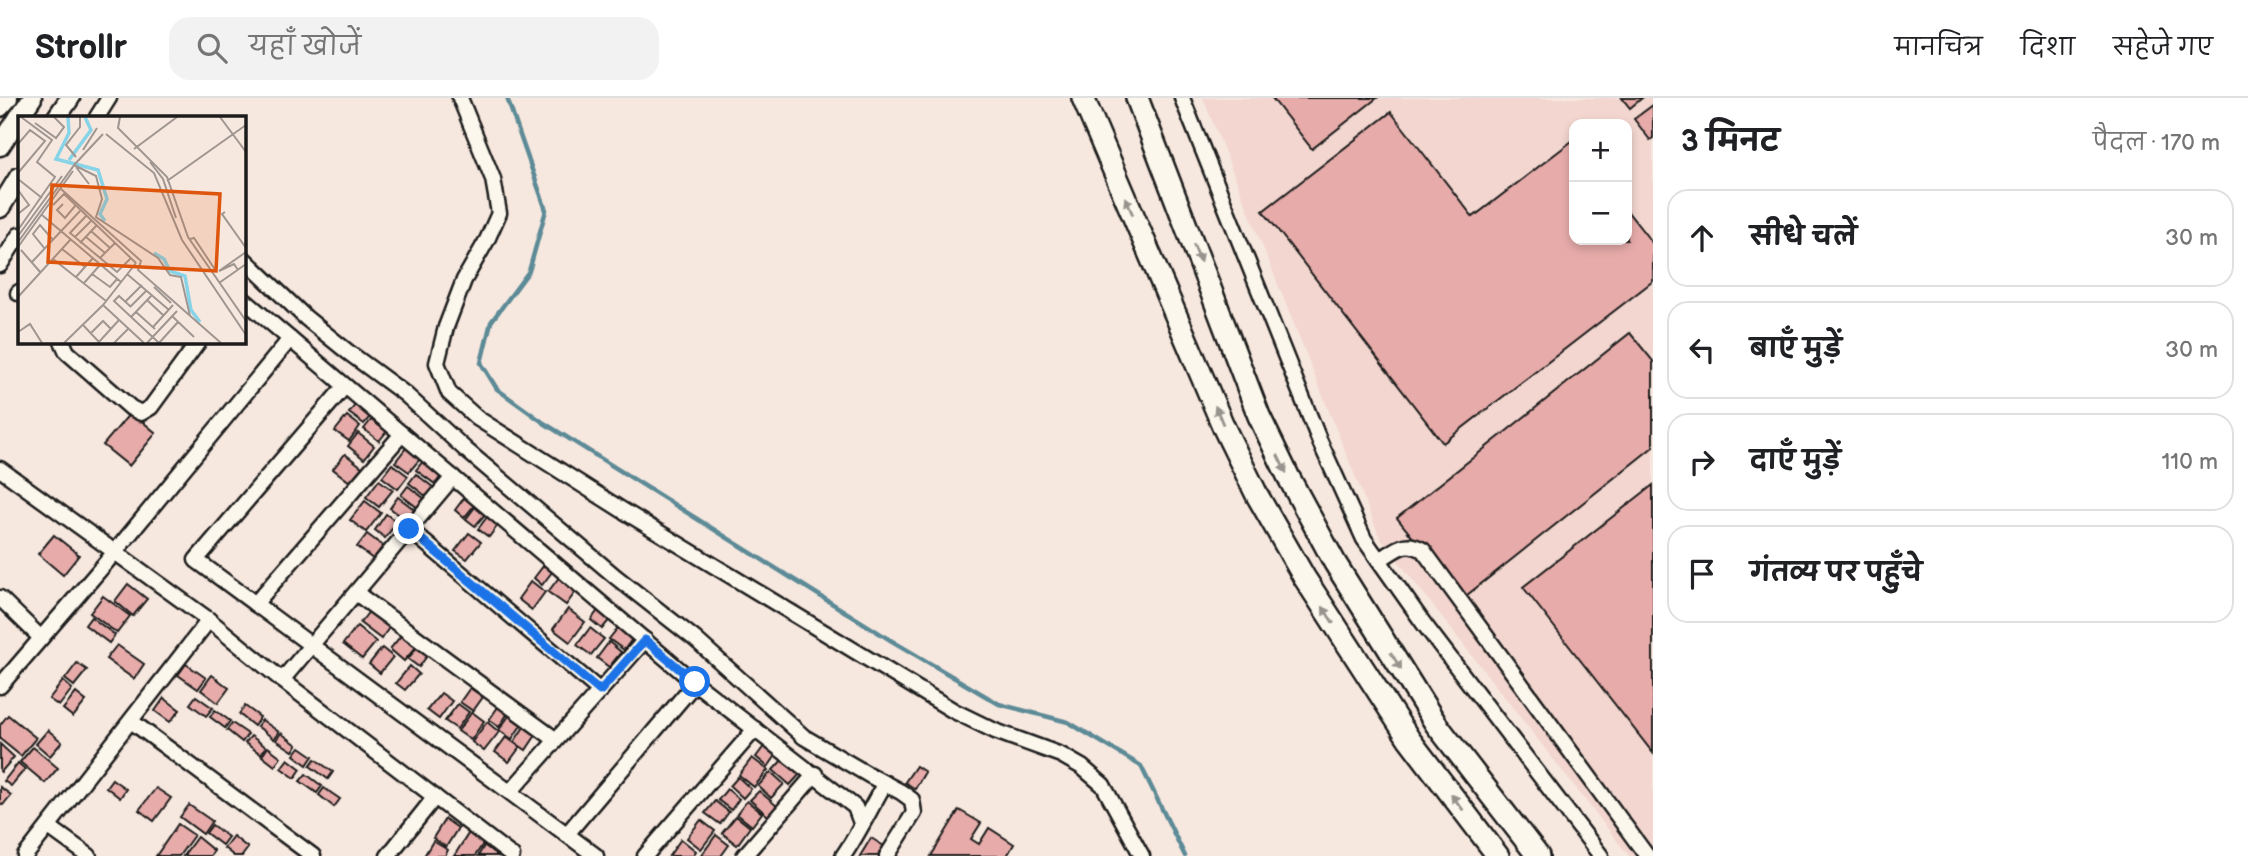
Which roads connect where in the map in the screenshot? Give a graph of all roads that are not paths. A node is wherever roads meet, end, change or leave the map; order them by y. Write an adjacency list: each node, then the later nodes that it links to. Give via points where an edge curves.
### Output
1 (8, 98): 9 (street)
2 (32, 98): 10 (street)
3 (70, 98): 11 (street)
4 (109, 98): 12 (street)
5 (460, 98): 62 (street, via 493,179 499,213 446,327 437,363 449,393 477,418 611,503 954,712 1082,767 1103,785)
6 (1083, 98): 63 (main road, one-way to 6, via 1409,739 1304,577 1258,495 1224,428)
7 (1137, 98): 64 (main road, one-way to 64, via 1259,416 1289,478 1335,563 1436,723)
8 (1182, 98): 30 (street, via 1320,442 1364,539)
9 (0, 107)
10 (20, 116)
11 (58, 116)
12 (98, 116)
13 (18, 119): 14 (street)
14 (0, 146)
15 (18, 179): 16 (street)
16 (0, 208)
17 (18, 237): 19 (street)
18 (245, 260): 46 (street, via 306,318 405,394 804,737)
19 (0, 265)
20 (245, 301): 21 (street)
21 (290, 339): 24 (street); 29 (street)
22 (63, 343): 23 (street, via 67,352 141,413 151,407)
23 (193, 343)
24 (345, 386): 25 (street); 33 (street, via 196,560)
25 (402, 434): 27 (street); 33 (street)
26 (0, 469): 29 (street)
27 (453, 477): 28 (street); 36 (street)
28 (409, 529): 31 (street); 41 (street)
29 (115, 552): 34 (street); 35 (street)
30 (1379, 560): 65 (street); 66 (street, via 1405,544 1423,550)
31 (356, 593): 37 (street); 44 (street)
32 (0, 598): 35 (street)
33 (255, 604): 37 (street)
34 (209, 620): 38 (street); 42 (street)
35 (41, 638): 40 (street)
36 (645, 640): 39 (street); 41 (street)
37 (312, 645): 38 (street); 47 (street)
38 (282, 680): 48 (street)
39 (695, 682): 43 (street); 51 (street)
40 (0, 686)
41 (600, 691): 44 (street)
42 (131, 721): 50 (street); 54 (street)
43 (755, 729): 45 (street); 58 (street)
44 (556, 740): 47 (street)
45 (815, 774): 49 (street, via 855,807); 59 (street)
46 (885, 783): 49 (street); 61 (street, via 912,800 914,813)
47 (510, 792): 51 (street)
48 (435, 797): 55 (street); 56 (street)
49 (861, 823): 60 (street)
50 (49, 827): 52 (street); 53 (street)
51 (567, 834): 57 (street)
52 (25, 856)
53 (89, 856)
54 (313, 856)
55 (388, 856)
56 (512, 856)
57 (596, 856)
58 (645, 856)
59 (744, 856)
60 (843, 856)
61 (887, 856)
62 (1142, 856)
63 (1498, 856)
64 (1538, 856)
65 (1601, 856)
66 (1647, 856)

